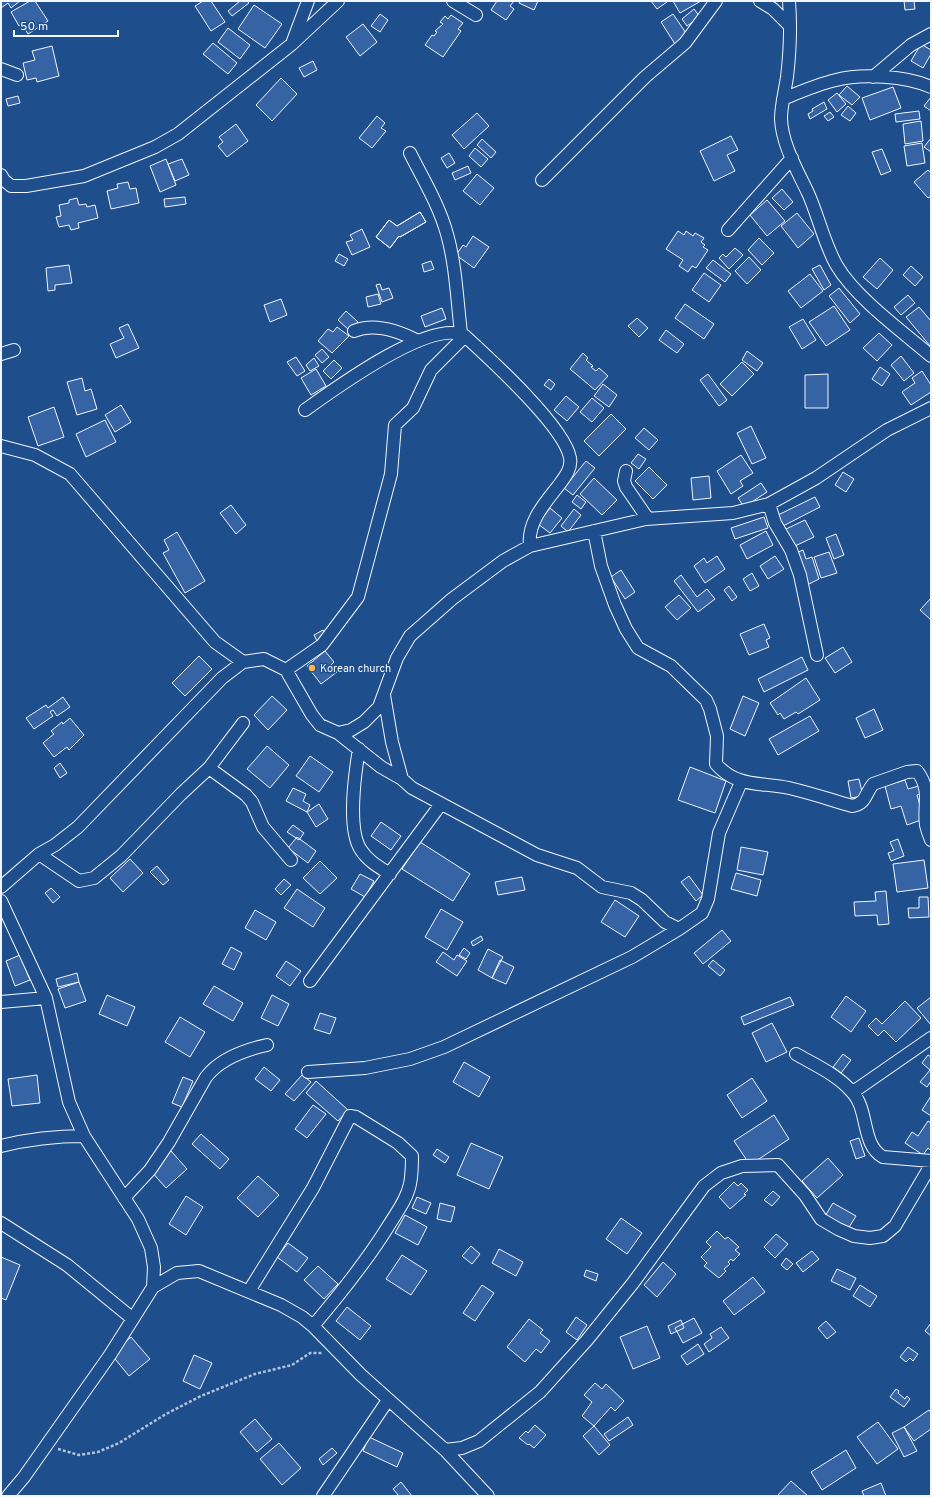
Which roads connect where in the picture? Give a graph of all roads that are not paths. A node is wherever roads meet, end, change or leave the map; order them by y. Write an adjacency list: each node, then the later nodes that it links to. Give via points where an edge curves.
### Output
1 (308, 1): 10 (street)
2 (338, 1): 10 (street)
3 (453, 1): 7 (street)
4 (716, 1): 19 (street, via 685,43 645,77)
5 (760, 1): 8 (street, via 773,9)
6 (789, 1): 8 (street)
7 (476, 15)
8 (790, 26): 15 (street)
9 (931, 34): 13 (street, via 911,45)
10 (292, 44): 18 (street, via 178,134 155,147 84,176 26,186 11,186)
11 (1, 69): 12 (street)
12 (17, 74)
13 (873, 77): 14 (street, via 904,78); 15 (street, via 837,79)
14 (931, 87)
15 (783, 99): 17 (street, via 781,119)
16 (410, 153): 22 (street, via 447,233)
17 (792, 158): 20 (street); 26 (street, via 814,205 837,266 850,284)
18 (1, 175)
19 (542, 180)
20 (728, 230)
21 (354, 330): 23 (street, via 369,327 385,328)
22 (463, 334): 23 (street, via 440,333); 34 (street, via 533,402 562,439 570,457 564,479 532,523 529,532); 37 (street, via 431,370 413,408 395,425 391,474 358,597 322,645)
23 (418, 341): 28 (street, via 362,371)
24 (14, 350): 25 (street)
25 (1, 354)
26 (931, 356)
27 (931, 408): 31 (street, via 886,430 816,478)
28 (305, 410)
29 (1, 446): 36 (street, via 35,455 70,474 215,642)
30 (626, 471): 32 (street, via 626,487)
31 (769, 504): 32 (street, via 733,513); 35 (street, via 775,523 791,550 800,575)
32 (648, 519): 33 (street)
33 (594, 531): 34 (street); 44 (street, via 601,566 626,629 638,648 671,666 706,700 717,736 716,764 723,772)
34 (530, 546): 38 (street, via 504,561 452,599 410,636 397,658)
35 (817, 655)
36 (243, 662): 37 (street, via 264,659); 47 (street, via 222,678 78,827 55,846)
37 (286, 670): 40 (street, via 316,720 325,728)
38 (384, 696): 40 (street, via 379,707 364,722 351,730); 43 (street)
39 (243, 723): 42 (street)
40 (338, 733): 41 (street)
41 (359, 749): 43 (street, via 381,767); 49 (street, via 354,784 356,836 360,849 368,859)
42 (209, 768): 47 (street, via 121,856 94,878 79,881); 48 (street, via 246,795 252,802 263,827)
43 (402, 779): 45 (street, via 412,788)
44 (741, 782): 46 (street, via 789,788 852,806 860,805 865,800 873,784 918,771 924,779 926,824); 52 (street, via 719,833 708,899 702,913)
45 (442, 804): 49 (street); 52 (street, via 537,854 577,868 602,887 631,893 665,922)
46 (931, 840)
47 (39, 854): 50 (street)
48 (291, 860)
49 (390, 874): 53 (street)
50 (1, 887)
51 (1, 901): 54 (street)
52 (679, 929): 59 (street, via 632,957 444,1047 410,1059 365,1068)
53 (310, 981)
54 (46, 998): 55 (street); 61 (street, via 69,1102)
55 (1, 1002)
56 (931, 1038): 60 (street)
57 (267, 1046): 65 (street, via 251,1049 213,1068 150,1170)
58 (796, 1054): 60 (street, via 834,1076)
59 (308, 1072)
60 (853, 1092): 63 (street, via 860,1104 873,1148 878,1154 884,1157)
61 (84, 1136): 62 (street, via 55,1136); 65 (street)
62 (1, 1146)
63 (931, 1161)
64 (931, 1165): 72 (street, via 895,1226 883,1236 870,1238 854,1236 821,1219 805,1195 778,1165 742,1166 721,1173 704,1186 633,1283 587,1340 540,1392 479,1441 462,1448)
65 (124, 1198): 67 (street, via 151,1248 154,1267)
66 (1, 1223): 69 (street, via 67,1264)
67 (153, 1287): 68 (street, via 177,1273 198,1271); 69 (street)
68 (250, 1291): 70 (street, via 281,1305); 70 (street, via 313,1188 347,1120 350,1116 356,1117 398,1143 412,1156 410,1184 404,1201 375,1248 347,1287)
69 (133, 1319): 73 (street, via 24,1477)
70 (313, 1326): 71 (street, via 360,1376)
71 (388, 1400): 72 (street); 74 (street)
72 (445, 1450): 75 (street)
73 (8, 1496)
74 (323, 1496)
75 (488, 1496)

